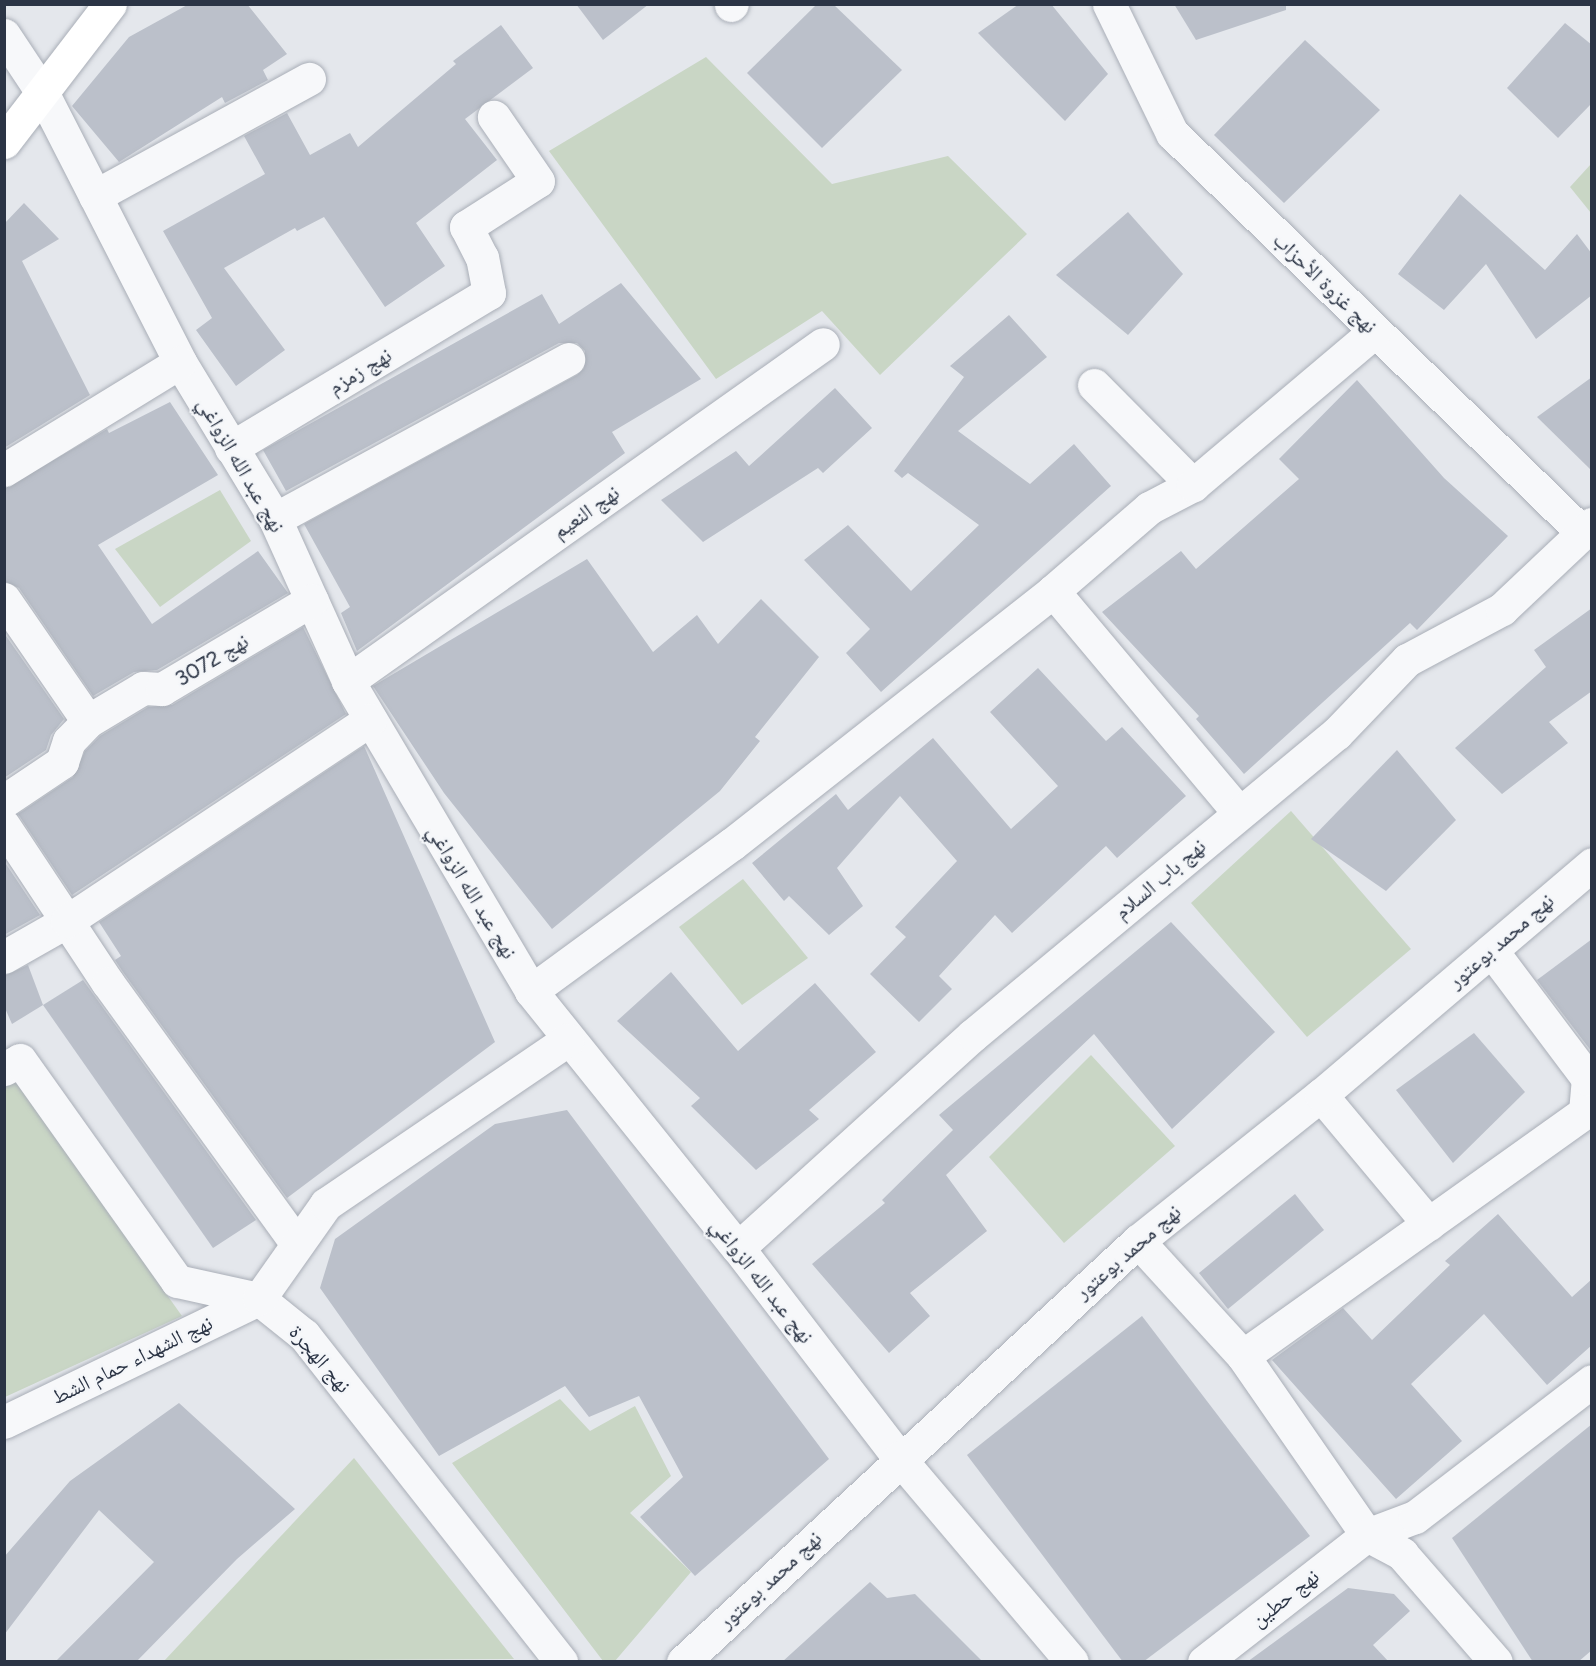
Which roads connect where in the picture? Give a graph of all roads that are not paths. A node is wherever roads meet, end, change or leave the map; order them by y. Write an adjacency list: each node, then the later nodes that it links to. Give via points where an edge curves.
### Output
1 (110, 4): 5 (main road)
2 (1108, 4): 9 (street, نهج غزوة الأحزاب, via 1172,133)
3 (4, 35): 5 (street, نهج عبد الله الزواغي)
4 (309, 80): 8 (street)
5 (44, 94): 7 (main road); 8 (street, نهج عبد الله الزواغي)
6 (494, 117): 14 (street, نهج زمزم, via 538,181 466,227 482,258 489,293)
7 (4, 142)
8 (95, 196): 12 (street, نهج عبد الله الزواغي)
9 (1374, 332): 16 (street); 18 (street, نهج غزوة الأحزاب)
10 (823, 344): 22 (street, نهج النعيم)
11 (568, 359): 17 (street)
12 (180, 362): 14 (street, نهج عبد الله الزواغي); 15 (street)
13 (1094, 385): 16 (street)
14 (231, 448): 17 (street, نهج عبد الله الزواغي)
15 (4, 470)
16 (1193, 485): 19 (street, via 1149,508)
17 (275, 519): 21 (street, نهج عبد الله الزواغي)
18 (1587, 528): 26 (street, نهج باب السلام, via 1502,609 1407,660 1336,734)
19 (1053, 591): 26 (street); 32 (street, via 732,844)
20 (4, 599): 24 (street)
21 (312, 600): 22 (street, نهج عبد الله الزواغي); 24 (street, نهج 3072, via 162,689 143,688)
22 (348, 681): 23 (street, نهج عبد الله الزواغي)
23 (370, 720): 29 (street); 32 (street, نهج عبد الله الزواغي)
24 (88, 721): 25 (street, نهج 3072, via 69,741 63,762)
25 (4, 801)
26 (1239, 813): 39 (street, نهج باب السلام, via 973,1035)
27 (4, 826): 29 (street)
28 (1592, 864): 30 (street, نهج محمد بوعتور)
29 (67, 921): 31 (street); 38 (street)
30 (1491, 950): 35 (street, نهج محمد بوعتور); 36 (street, via 1588,1079 1585,1112)
31 (4, 957)
32 (531, 992): 33 (street, نهج عبد الله الزواغي)
33 (567, 1040): 38 (street, via 326,1204); 39 (street, نهج عبد الله الزواغي)
34 (4, 1069): 40 (street, نهج الهجرة, via 20,1060 177,1281)
35 (1321, 1095): 36 (street); 37 (street, نهج محمد بوعتور)
36 (1429, 1224): 41 (street)
37 (1138, 1241): 41 (street); 44 (street, نهج محمد بوعتور)
38 (297, 1244): 40 (street)
39 (738, 1248): 44 (street, نهج عبد الله الزواغي)
40 (259, 1299): 43 (street, نهج الشهداء حمام الشط); 46 (street, نهج الهجرة, via 304,1335)
41 (1243, 1356): 45 (street)
42 (1592, 1381): 45 (street, نهج حطين, via 1415,1517)
43 (4, 1422)
44 (899, 1458): 47 (street, نهج محمد بوعتور); 48 (street, نهج عبد الله الزواغي)
45 (1367, 1535): 49 (street, نهج حطين); 50 (street, via 1402,1554)
46 (561, 1662)
47 (683, 1662)
48 (1072, 1662)
49 (1204, 1662)
50 (1497, 1662)

